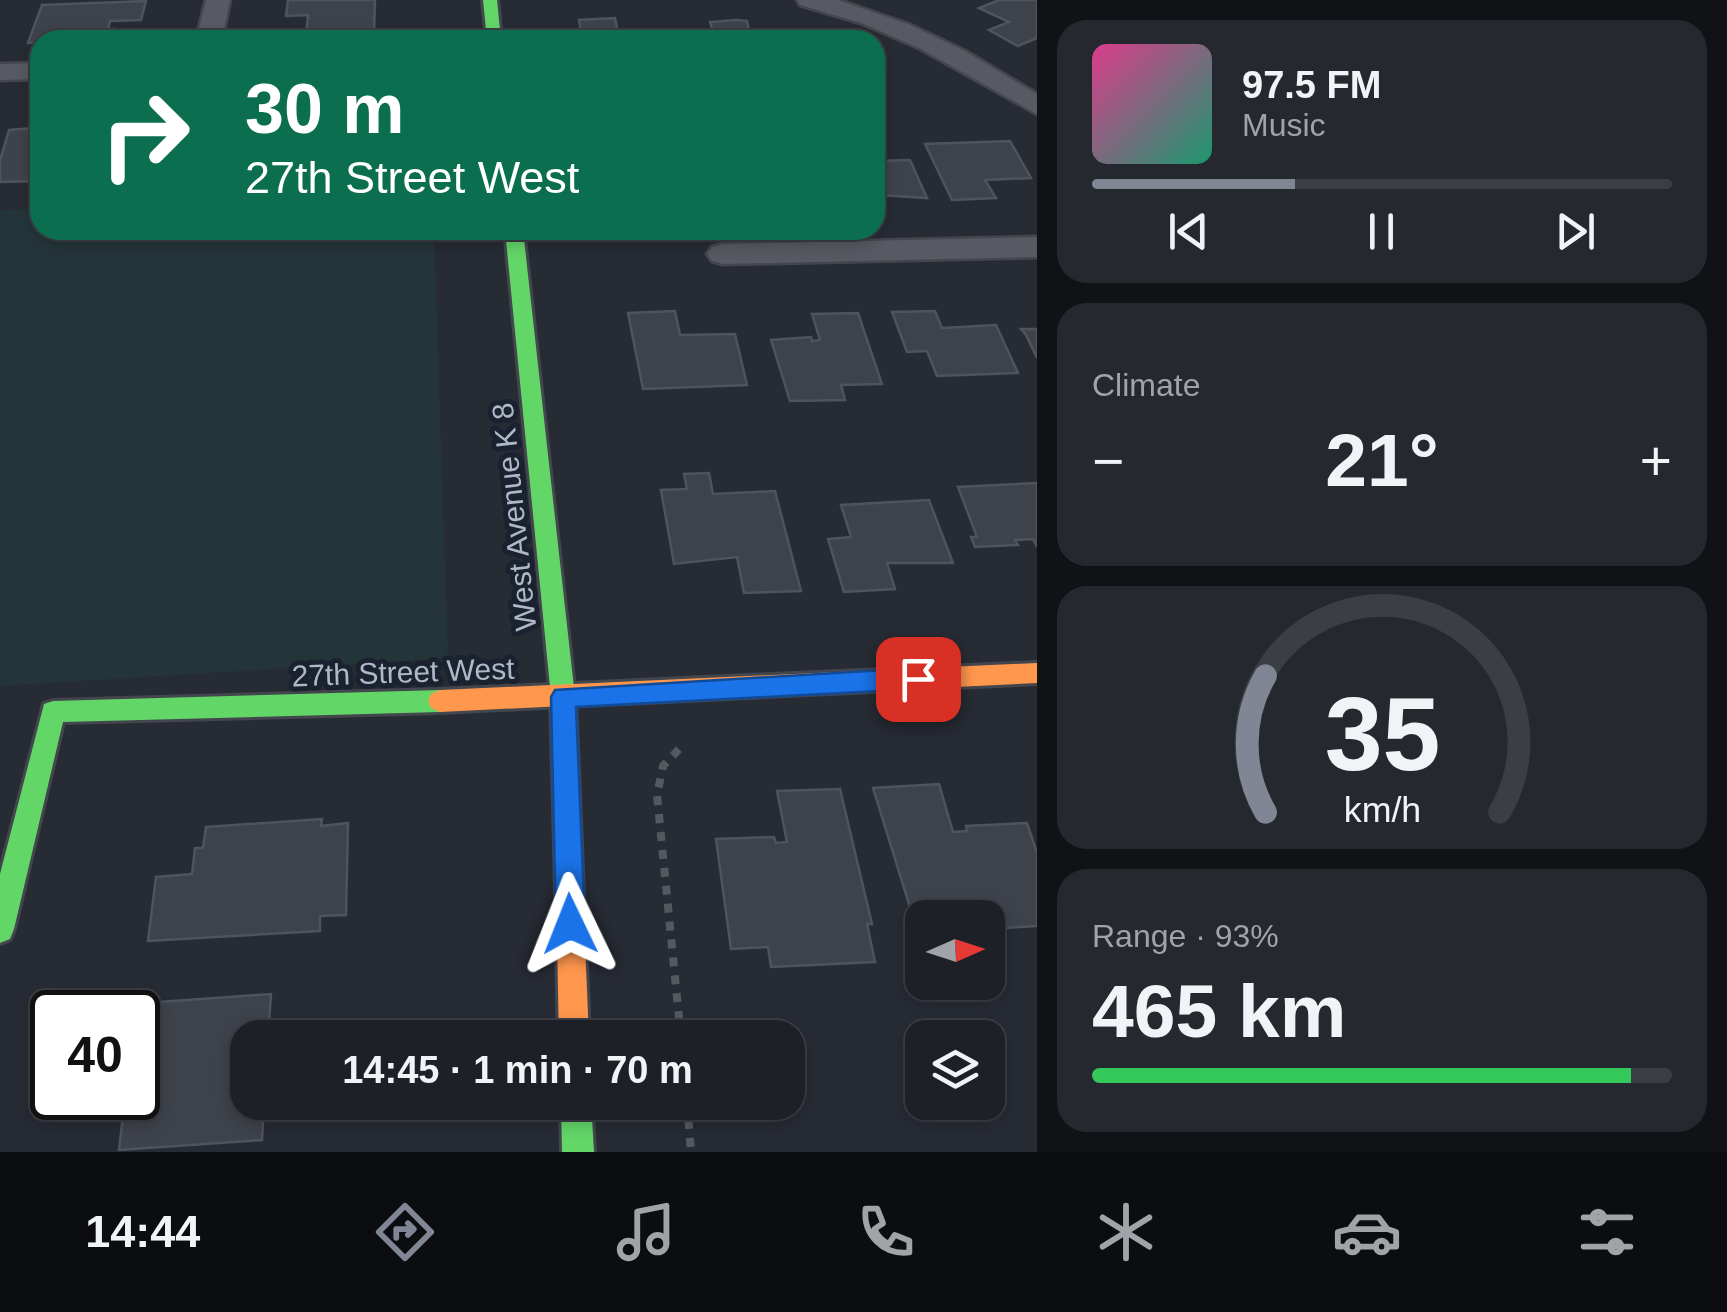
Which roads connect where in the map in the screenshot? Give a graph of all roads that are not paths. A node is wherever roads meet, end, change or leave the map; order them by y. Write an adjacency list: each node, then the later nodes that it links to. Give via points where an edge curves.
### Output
1 (218, 0): 4 (street)
2 (490, 0): 5 (street)
3 (809, 0): 8 (street, via 902,29 988,72)
4 (211, 30)
5 (493, 30)
6 (30, 70): 7 (street)
7 (0, 72)
8 (1037, 106)
9 (515, 240): 13 (street, West Avenue K 8)
10 (1037, 247): 11 (street)
11 (723, 254)
12 (1037, 673): 13 (street, 27th Street West)
13 (563, 697): 14 (street, 27th Street West, via 53,712); 15 (street, West Avenue K 8)
14 (0, 929)
15 (573, 1020)
16 (577, 1120): 17 (street)
17 (578, 1152)

